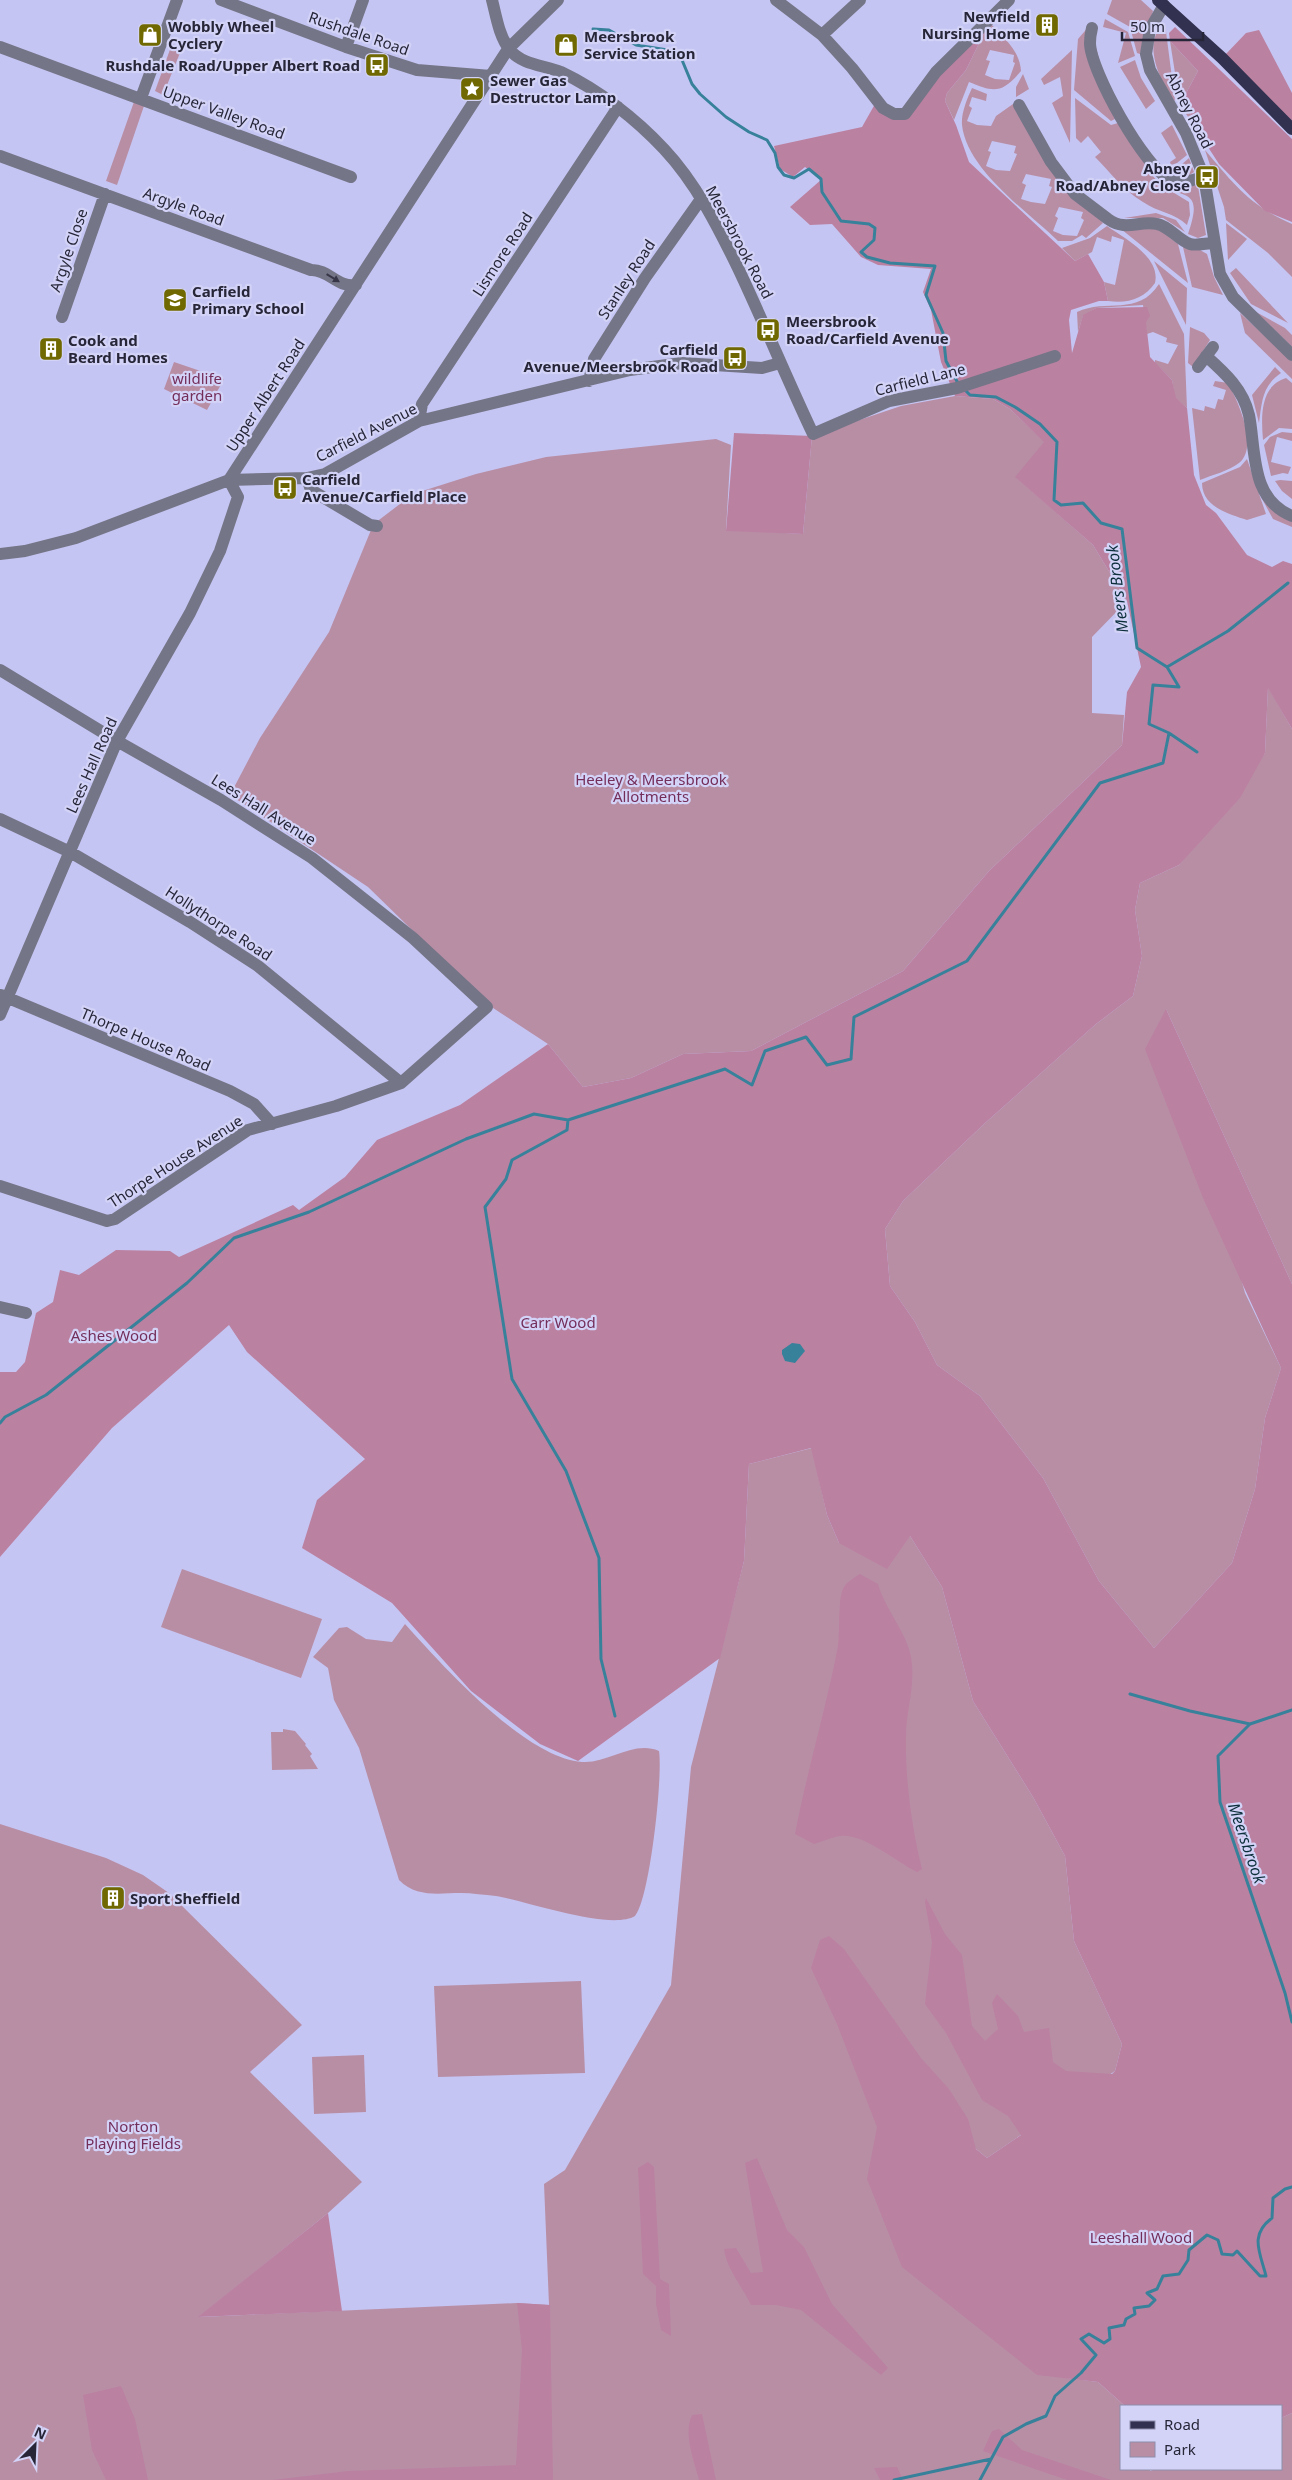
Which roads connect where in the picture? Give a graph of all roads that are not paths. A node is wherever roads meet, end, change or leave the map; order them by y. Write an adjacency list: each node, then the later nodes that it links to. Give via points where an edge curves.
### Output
1 (177, 0): 16 (street)
2 (220, 0): 12 (street, Rushdale Road)
3 (363, 0): 12 (street)
4 (492, 0): 14 (street)
5 (558, 0): 14 (street, Upper Albert Road)
6 (776, 0): 11 (street)
7 (860, 0): 11 (street)
8 (1009, 0): 11 (street, via 936,72 905,114 894,114 883,108)
9 (1161, 3): 19 (main road, via 1222,58); 22 (street, Abney Road, via 1150,29 1146,54 1150,70 1186,133)
10 (1092, 28): 22 (street, via 1090,43 1103,85 1121,118 1159,171 1170,179 1184,182)
11 (822, 35)
12 (346, 47): 15 (street, Rushdale Road, via 417,70)
13 (0, 48): 16 (street, Upper Valley Road)
14 (508, 49): 15 (street, Upper Albert Road); 18 (street, Meersbrook Road, via 518,58 561,72)
15 (491, 76): 26 (street, Upper Albert Road)
16 (142, 98): 21 (street, Upper Valley Road)
17 (1019, 105): 25 (street, via 1051,162 1075,194 1114,223 1133,227 1160,224 1191,244)
18 (618, 107): 24 (street, Meersbrook Road, via 664,149); 33 (street, Lismore Road, via 422,404)
19 (1292, 129)
20 (0, 156): 23 (street, Argyle Road)
21 (351, 177)
22 (1204, 177): 25 (street, Abney Road)
23 (105, 194): 26 (street, Argyle Road, one-way to 26, via 311,270 318,269 345,285); 27 (street, Argyle Close)
24 (701, 199): 30 (street, Meersbrook Road, via 734,259); 32 (street, Stanley Road, via 644,278 594,359)
25 (1213, 243): 28 (street, Abney Road, via 1220,274 1233,298)
26 (356, 285): 35 (street, Upper Albert Road)
27 (62, 317)
28 (1292, 355)
29 (1055, 356): 30 (street, Carfield Lane, via 961,386 889,402 812,434)
30 (780, 363): 32 (street, Carfield Avenue, via 762,368 682,363 656,365)
31 (1198, 368): 36 (street, via 1209,352 1231,378 1248,414 1251,449 1261,485 1273,503)
32 (588, 381): 33 (street, Carfield Avenue)
33 (418, 421): 34 (street, Carfield Avenue, via 326,474)
34 (307, 478): 35 (street, Carfield Avenue); 37 (street, via 316,493)
35 (229, 480): 38 (street, via 76,538); 40 (street, Lees Hall Road, via 238,497 220,551 190,613)
36 (1292, 516)
37 (377, 526)
38 (0, 554)
39 (0, 670): 40 (street, Lees Hall Avenue)
40 (116, 741): 42 (street, Lees Hall Road); 44 (street, Lees Hall Avenue, via 221,800 312,858 413,938)
41 (0, 819): 42 (street, Hollythorpe Road)
42 (70, 852): 43 (street, Lees Hall Road); 46 (street, Hollythorpe Road, via 258,966)
43 (3, 996): 45 (street, Lees Hall Road); 47 (street, Thorpe House Road, via 230,1091 254,1104)
44 (487, 1007): 46 (street, Thorpe House Avenue)
45 (0, 1015)
46 (402, 1083): 47 (street, Thorpe House Avenue)
47 (272, 1124): 48 (street, Thorpe House Avenue, via 248,1130 107,1222)
48 (0, 1186)
49 (0, 1307): 50 (street)
50 (26, 1313)

